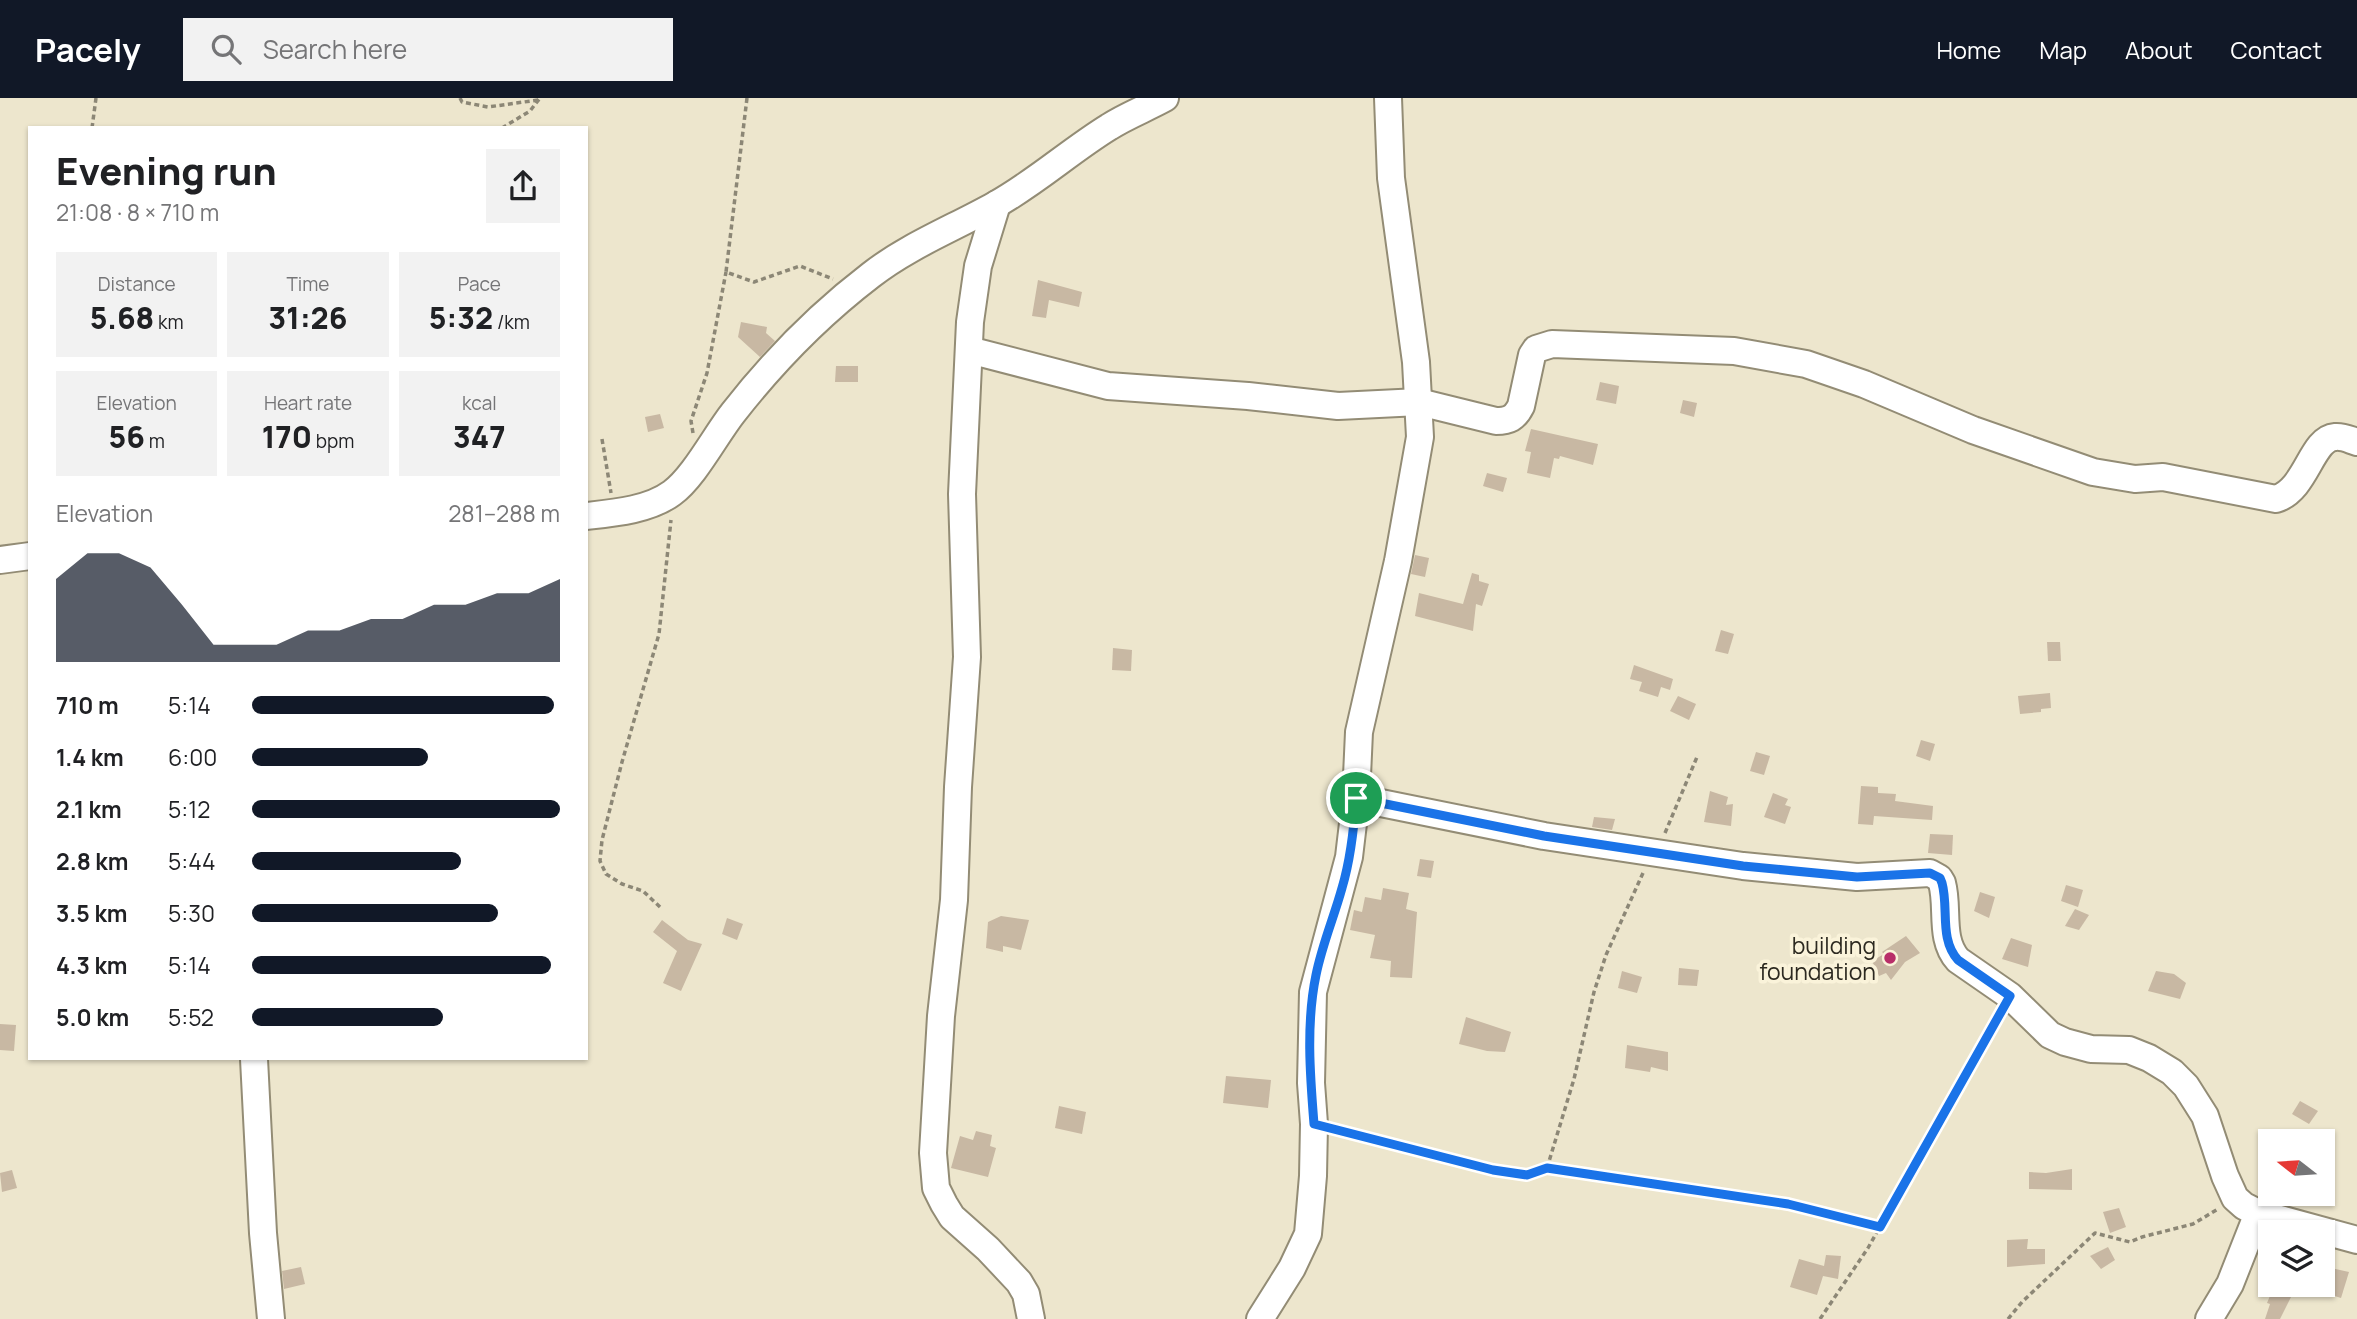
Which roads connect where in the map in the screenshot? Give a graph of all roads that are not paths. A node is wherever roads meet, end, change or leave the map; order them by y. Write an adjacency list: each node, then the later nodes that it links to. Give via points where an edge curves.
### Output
1 (1165, 98): 3 (street, via 1111,125)
2 (1388, 98): 5 (street, via 1391,178)
3 (996, 204): 4 (street, via 972,296); 7 (street, via 872,273 838,302 763,378 674,492 658,502)
4 (969, 350): 5 (street, via 1108,386 1338,406); 15 (street, via 962,494 967,657 954,900 937,1068 934,1171 936,1188 952,1217 1019,1282)
5 (1419, 402): 6 (street, via 1484,419 1513,418 1521,406 1532,355 1552,344 1734,351 1806,364 1973,430 2114,477 2163,477 2276,499 2296,487 2327,440 2340,437); 10 (street, via 1415,470 1359,733)
6 (2357, 442)
7 (588, 516)
8 (28, 556): 9 (street)
9 (0, 560)
10 (1356, 798): 12 (street, via 1544,836 1743,866 1857,877 1930,873 1942,883 1952,954 2065,1042 2091,1049 2129,1050 2172,1072 2205,1116 2235,1198); 16 (street, via 1343,886 1313,992 1314,1176 1308,1234)
11 (254, 1060): 14 (street)
12 (2258, 1213): 13 (street); 17 (street, via 2235,1273)
13 (2357, 1240)
14 (271, 1319)
15 (1031, 1319)
16 (1261, 1319)
17 (2209, 1319)

